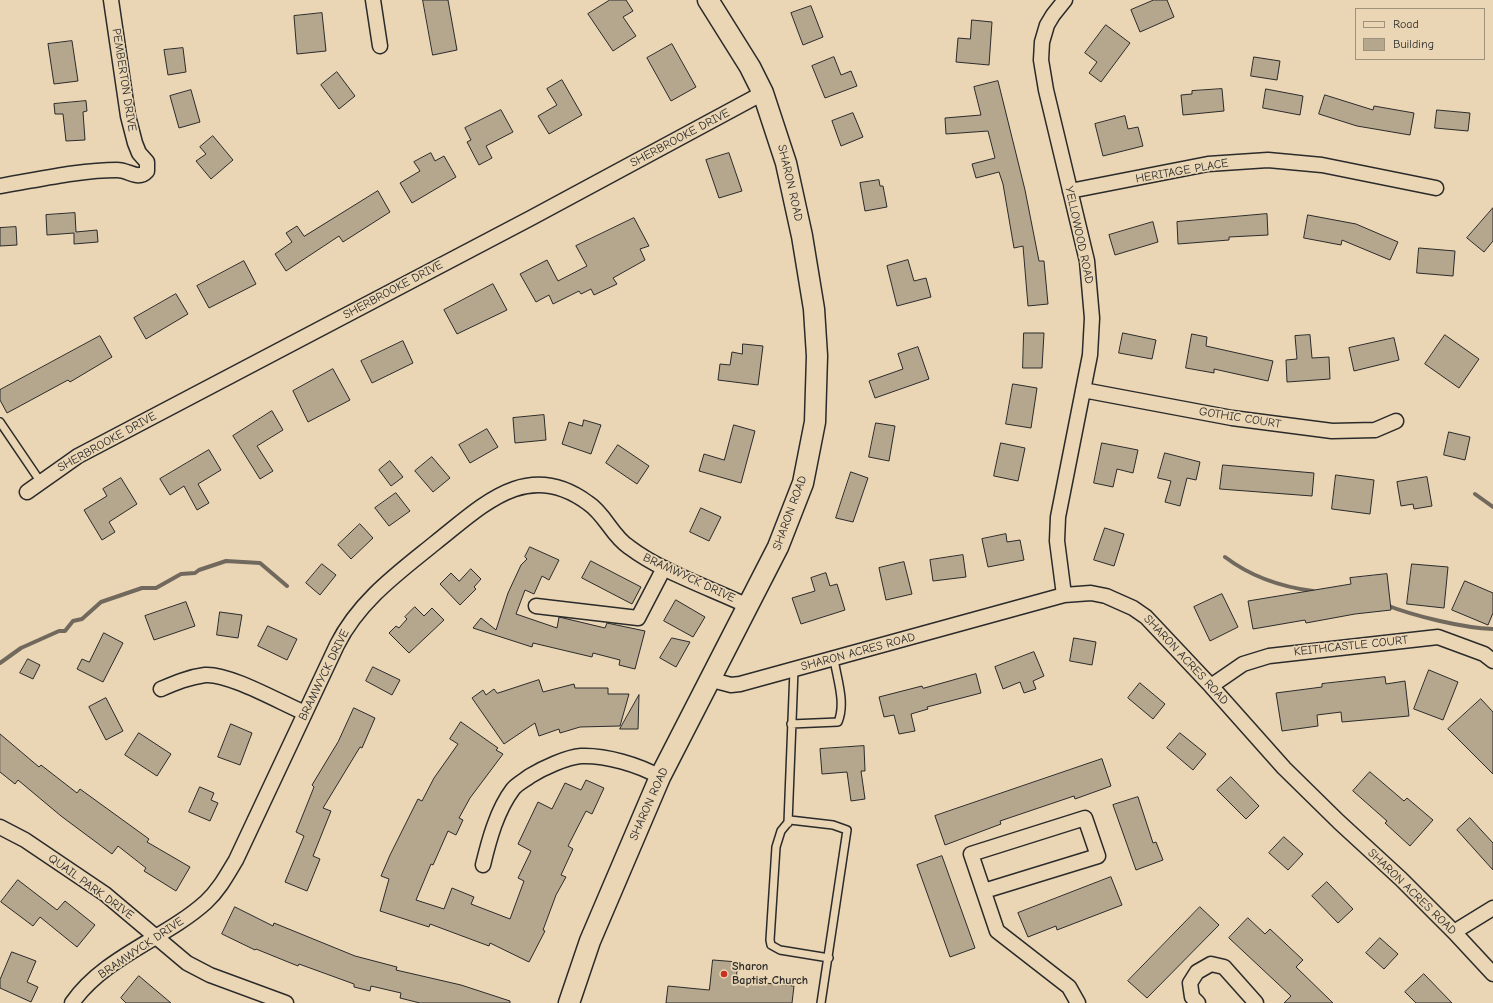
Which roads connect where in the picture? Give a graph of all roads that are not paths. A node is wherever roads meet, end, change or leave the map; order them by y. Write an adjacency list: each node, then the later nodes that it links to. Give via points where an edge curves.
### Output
1 (111, 0): 7 (street, PEMBERTON DRIVE, via 128,116 135,143 147,162 148,171 143,176 137,176 122,170 98,171)
2 (373, 0): 5 (street)
3 (708, 0): 6 (main road, SHARON ROAD, via 750,67)
4 (1065, 0): 9 (street, YELLOWOOD ROAD, via 1047,25 1042,42 1041,60)
5 (380, 46)
6 (762, 93): 13 (street, SHERBROOKE DRIVE, via 544,211 78,456); 18 (main road, SHARON ROAD, via 776,127 802,236 814,309 817,391 810,452 801,490 778,547)
7 (0, 186)
8 (1436, 188): 9 (street, HERITAGE PLACE, via 1322,165 1268,160 1208,164)
9 (1070, 191): 10 (street, YELLOWOOD ROAD, via 1087,261 1090,286 1090,355)
10 (1083, 390): 11 (street, GOTHIC COURT, via 1232,418 1332,431 1375,430); 16 (street, YELLOWOOD ROAD, via 1058,517 1057,541)
11 (1396, 421)
12 (0, 422): 13 (lane)
13 (40, 482): 14 (street, SHERBROOKE DRIVE)
14 (27, 492)
15 (664, 568): 17 (street, via 638,618); 18 (street, BRAMWYCK DRIVE); 25 (street, BRAMWYCK DRIVE, via 646,560 627,546 593,506 572,492 536,484 507,491 493,498 402,569 364,604 340,638)
16 (1064, 595): 19 (street, SHARON ACRES ROAD); 23 (street, SHARON ACRES ROAD, via 1091,594 1120,601 1133,608 1146,617)
17 (536, 606)
18 (748, 606): 22 (main road, SHARON ROAD)
19 (834, 659): 21 (street, SHARON ACRES ROAD); 26 (lane, via 841,699 842,715 838,722)
20 (1493, 661): 23 (street, KEITHCASTLE COURT, via 1484,654 1438,637 1268,656 1243,664)
21 (794, 670): 22 (street, SHARON ACRES ROAD, via 740,684 731,685); 26 (lane)
22 (712, 680): 27 (main road, SHARON ROAD)
23 (1212, 686): 33 (street, SHARON ACRES ROAD, via 1284,768)
24 (161, 689): 25 (street, via 190,677 223,677)
25 (305, 713): 34 (street, BRAMWYCK DRIVE, via 236,860 222,884 191,915)
26 (791, 724): 28 (lane)
27 (660, 777): 30 (street, via 645,769 616,760 581,756 540,770 514,788 493,831); 39 (main road, SHARON ROAD, via 590,941)
28 (788, 823): 35 (lane, via 781,831 776,847 771,945 780,950); 35 (lane, via 790,820 826,824 847,830)
29 (0, 828): 34 (street, QUAIL PARK DRIVE, via 25,840 105,894)
30 (483, 865)
31 (984, 891): 31 (street, via 971,854 1085,818 1098,856); 41 (street, via 997,931 1069,988)
32 (1493, 908): 33 (street)
33 (1454, 932): 36 (street, SHARON ACRES ROAD)
34 (156, 936): 37 (street, BRAMWYCK DRIVE, via 93,980); 38 (street, QUAIL PARK DRIVE, via 197,970)
35 (829, 958): 40 (lane)
36 (1493, 974)
37 (72, 1003)
38 (286, 1003)
39 (569, 1003)
40 (821, 1003)
41 (1078, 1003)
42 (1198, 1003): 43 (street, via 1192,997 1190,983 1197,972 1211,964 1224,967)
43 (1256, 1003)

